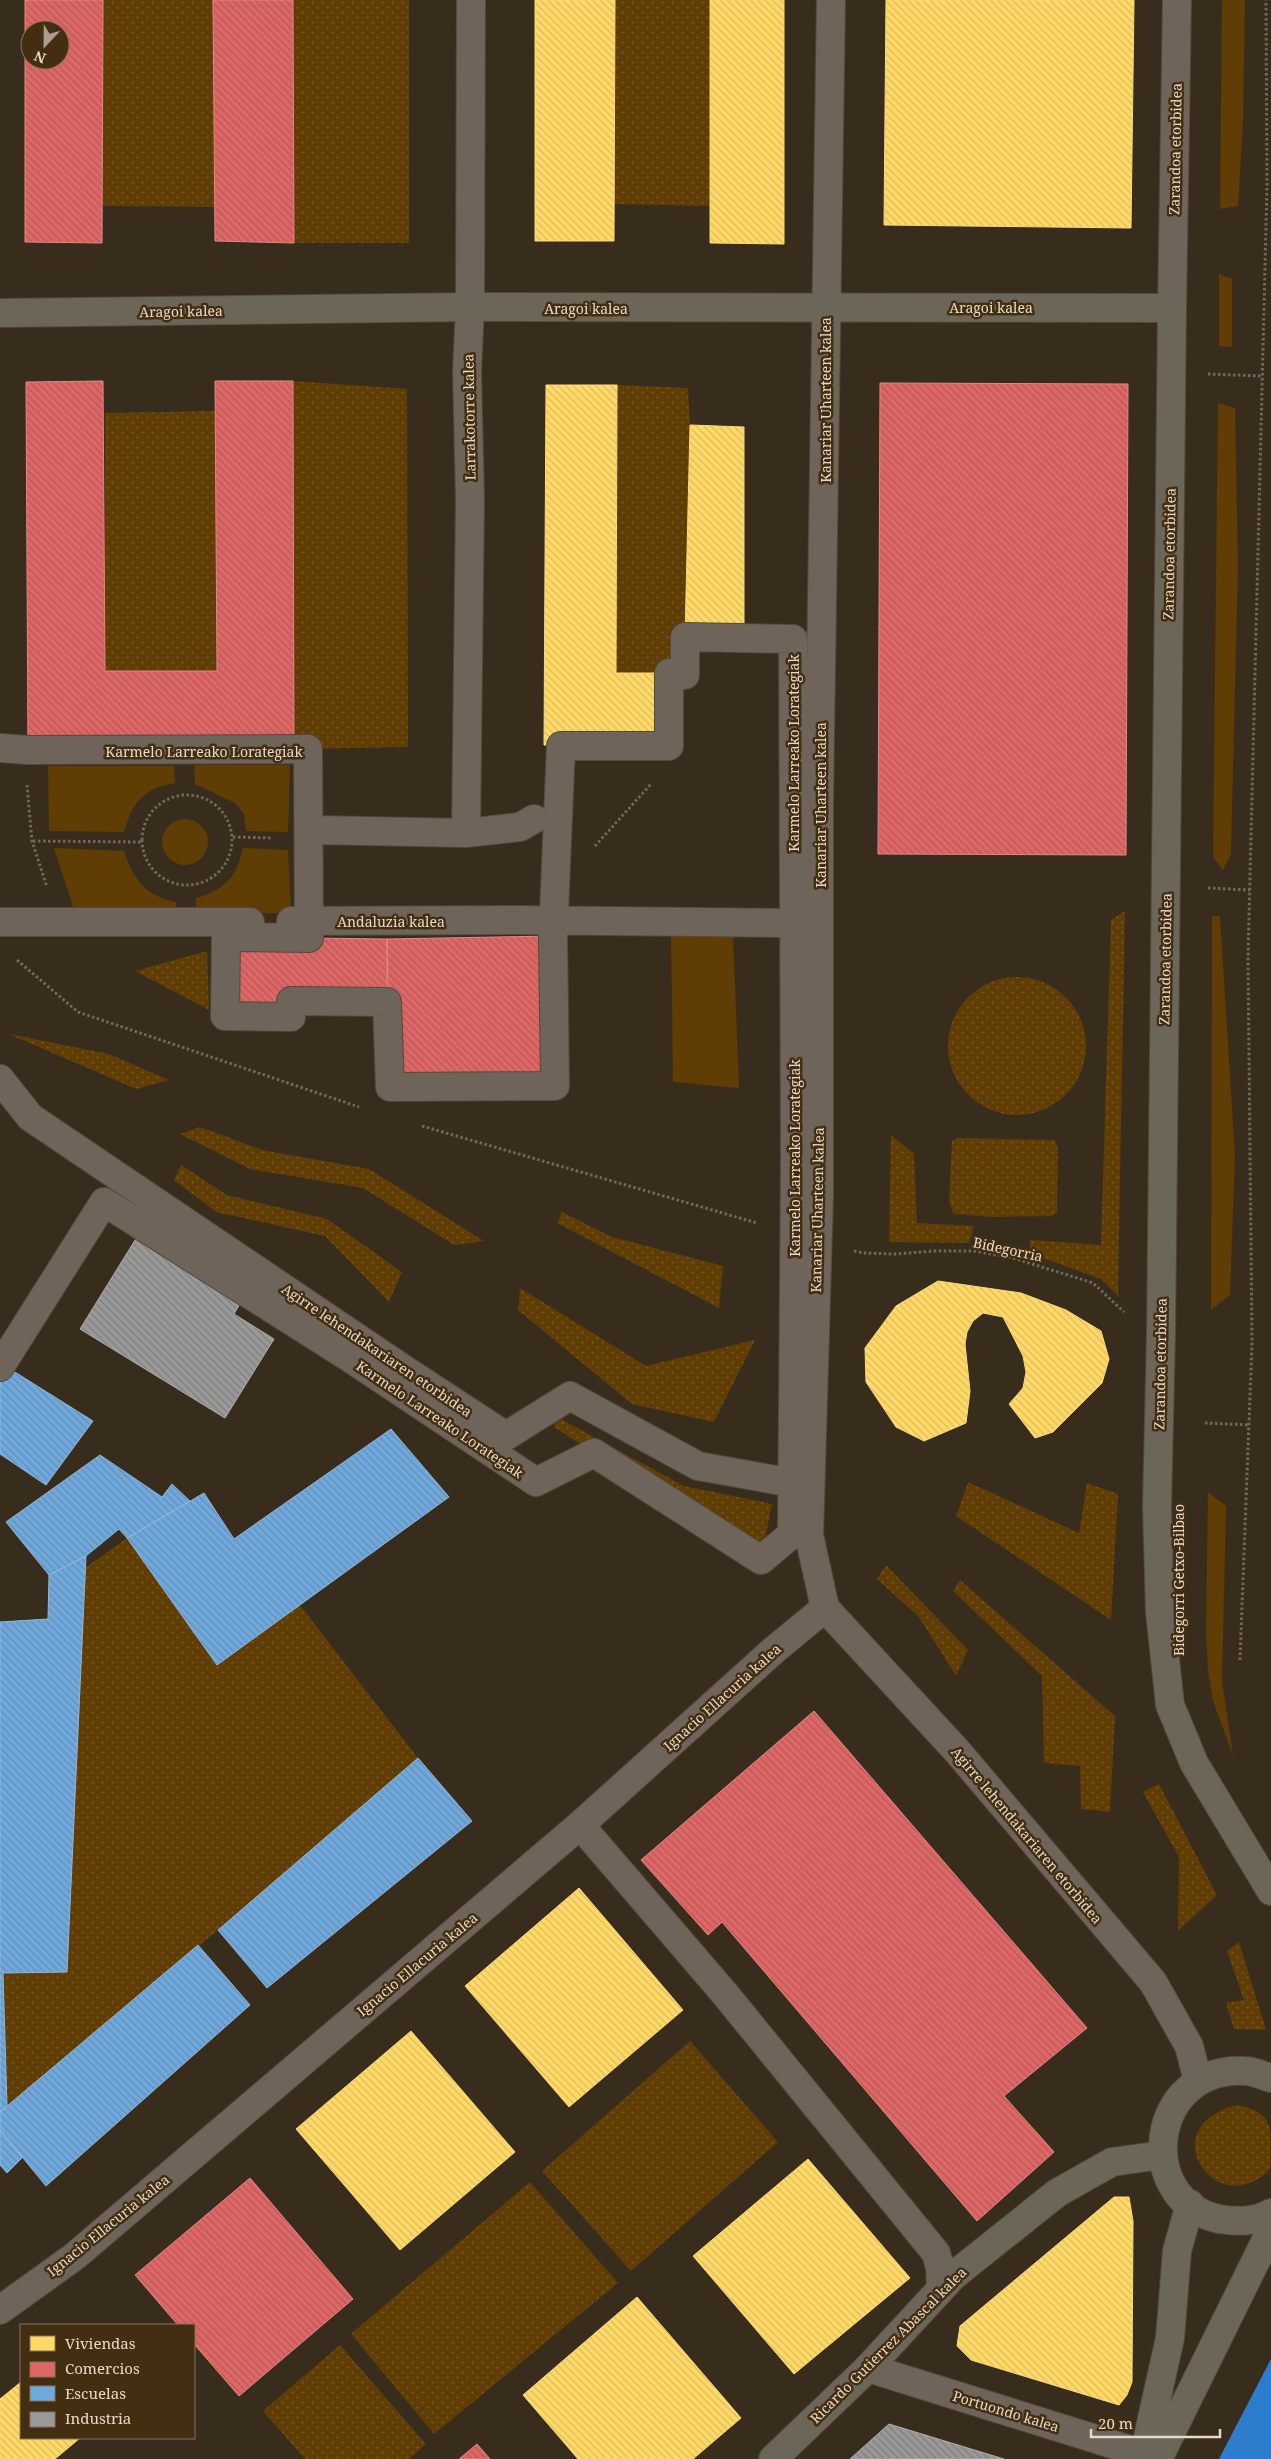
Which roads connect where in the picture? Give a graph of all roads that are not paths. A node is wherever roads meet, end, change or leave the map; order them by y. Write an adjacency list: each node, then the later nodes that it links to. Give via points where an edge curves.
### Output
1 (472, 0): 5 (street, Larrakotorre kalea)
2 (832, 0): 4 (street, Kanariar Uharteen kalea)
3 (1177, 0): 6 (street, Zarandoa etorbidea)
4 (825, 307): 5 (main road, Aragoi kalea); 6 (main road, Aragoi kalea); 19 (street, Kanariar Uharteen kalea, via 819,802 819,1196 809,1535)
5 (470, 308): 7 (main road, Aragoi kalea); 11 (street, Larrakotorre kalea, via 467,372 470,499)
6 (1172, 308): 21 (main road, Zarandoa etorbidea, via 1157,1507 1160,1612 1170,1706 1194,1763)
7 (0, 313)
8 (0, 748): 13 (street, Karmelo Larreako Lorategiak, via 308,749)
9 (534, 820): 11 (street, via 520,827)
10 (315, 830): 11 (street)
11 (466, 833)
12 (554, 920): 13 (street, Andaluzia kalea); 13 (street, Karmelo Larreako Lorategiak, via 554,1086 390,1087 387,1002 291,1001 291,1017 225,1016 226,936 309,938); 15 (street, Andaluzia kalea); 17 (street, Karmelo Larreako Lorategiak, via 561,746 669,746 669,672 685,675 685,637 793,638 795,1158 792,1534 761,1560 594,1453 536,1482 350,1358 104,1202)
13 (309, 921): 14 (street, Andaluzia kalea)
14 (0, 922)
15 (782, 923)
16 (0, 1079): 18 (street, Agirre lehendakariaren etorbidea, via 30,1117 506,1436 570,1396 698,1466)
17 (0, 1367)
18 (787, 1482)
19 (825, 1608): 20 (street, Ignacio Ellacuria kalea); 23 (street, Agirre lehendakariaren etorbidea, via 957,1751 1153,1982 1189,2046)
20 (580, 1825): 28 (street, via 725,1994 936,2253); 29 (street, Ignacio Ellacuria kalea, via 74,2256)
21 (1271, 1890)
22 (1271, 2078): 23 (main road, via 1247,2070 1222,2072)
23 (1198, 2081): 24 (main road, via 1181,2096 1169,2113 1163,2134)
24 (1162, 2156): 25 (main road, via 1167,2174); 28 (main road, Ricardo Gutierrez Abascal kalea, via 1112,2162 1057,2193)
25 (1190, 2204): 26 (main road, via 1212,2217 1235,2222 1260,2219); 31 (main road, via 1177,2251 1170,2338)
26 (1271, 2213)
27 (1271, 2230): 31 (main road)
28 (941, 2288): 30 (main road, Ricardo Gutierrez Abascal kalea)
29 (2, 2307)
30 (868, 2368): 31 (street, Portuondo kalea); 32 (main road, Ricardo Gutierrez Abascal kalea)
31 (1148, 2457)
32 (773, 2459)

